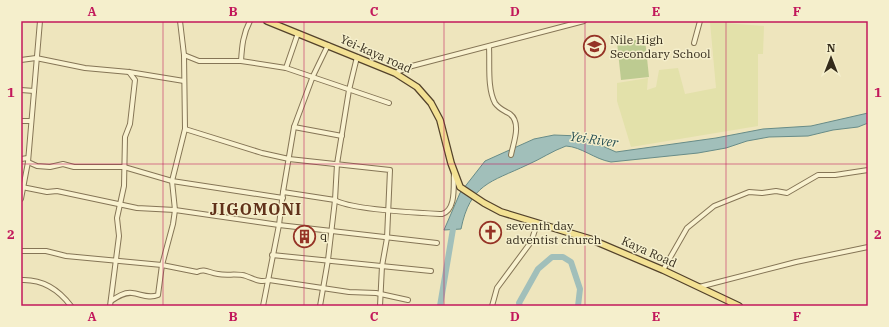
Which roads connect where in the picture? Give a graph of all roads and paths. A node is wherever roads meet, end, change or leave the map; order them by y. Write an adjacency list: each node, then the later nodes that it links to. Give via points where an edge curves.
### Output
1 (40, 21): 13 (street)
2 (180, 21): 11 (street)
3 (250, 21): 15 (street, via 242,42)
4 (267, 21): 7 (main road, Yei-kaya road)
5 (584, 21): 10 (street)
6 (700, 21): 8 (street)
7 (298, 33): 9 (main road, Yei-kaya road); 16 (street)
8 (694, 43)
9 (328, 45): 12 (main road, Yei-kaya road); 19 (street)
10 (489, 47): 18 (street, via 412,66); 30 (street, via 495,102 515,120 515,142)
11 (184, 55): 15 (street, via 199,61); 20 (street)
12 (357, 57): 18 (main road, Yei-kaya road); 22 (street)
13 (36, 58): 14 (street); 17 (street, via 85,68); 23 (street)
14 (21, 60)
15 (241, 61): 16 (street)
16 (286, 68): 19 (street)
17 (129, 72): 20 (street); 35 (street, via 135,80 130,124 125,137)
18 (395, 73): 37 (main road, Yei-kaya road, via 417,87 432,103 440,120)
19 (313, 76): 22 (street); 27 (street)
20 (184, 82): 28 (street)
21 (21, 90): 23 (street)
22 (349, 90): 24 (street); 29 (street)
23 (34, 91): 26 (street)
24 (389, 103)
25 (21, 121): 26 (street)
26 (31, 121): 33 (street)
27 (294, 127): 29 (street); 31 (street)
28 (185, 130): 31 (street); 38 (street)
29 (342, 136): 34 (street)
30 (511, 156)
31 (289, 159): 34 (street); 41 (street)
32 (21, 160): 33 (street)
33 (28, 160): 35 (street, via 37,166 50,167 63,164); 40 (street)
34 (337, 164): 44 (street); 47 (street, via 390,170)
35 (124, 167): 38 (street); 45 (street)
36 (868, 170): 60 (street, via 818,175 787,193 776,190 749,192 714,206 687,228)
37 (454, 171): 39 (main road, Yei-kaya road); 47 (street, via 453,196 448,212 442,214)
38 (172, 181): 42 (street); 46 (street)
39 (460, 186): 48 (main road, Kaya Road, via 500,212)
40 (22, 187): 43 (street); 45 (street)
41 (283, 192): 42 (street); 44 (street)
42 (283, 198): 49 (street)
43 (21, 199)
44 (335, 200): 47 (street); 50 (street)
45 (121, 204): 46 (street, via 137,208); 56 (street, via 116,218 119,236)
46 (175, 210): 49 (street); 58 (street)
47 (388, 210): 51 (street)
48 (537, 224): 60 (main road, Kaya Road, via 590,239); 74 (street, via 531,242 497,288)
49 (280, 225): 50 (street); 55 (street)
50 (331, 230): 51 (street); 57 (street)
51 (386, 238): 52 (street); 59 (street)
52 (437, 243)
53 (868, 247): 65 (street, via 782,265)
54 (21, 251): 56 (street, via 46,251 66,256)
55 (272, 255): 57 (street); 63 (street)
56 (116, 260): 58 (street); 68 (street)
57 (328, 260): 59 (street); 64 (street)
58 (162, 265): 63 (street, via 197,272 208,270 211,273 229,276 235,274 262,282); 68 (street, via 158,295 153,297 122,294)
59 (382, 266): 61 (street); 66 (street)
60 (663, 270): 65 (main road, Kaya Road)
61 (431, 271)
62 (21, 280): 69 (street, via 42,282)
63 (269, 280): 64 (street); 71 (street)
64 (323, 287): 66 (street); 72 (street)
65 (699, 287): 75 (main road, Kaya Road)
66 (380, 294): 67 (street); 73 (street)
67 (408, 300)
68 (111, 301): 70 (street)
69 (72, 306)
70 (110, 306)
71 (263, 306)
72 (320, 306)
73 (380, 306)
74 (492, 306)
75 (739, 306)

